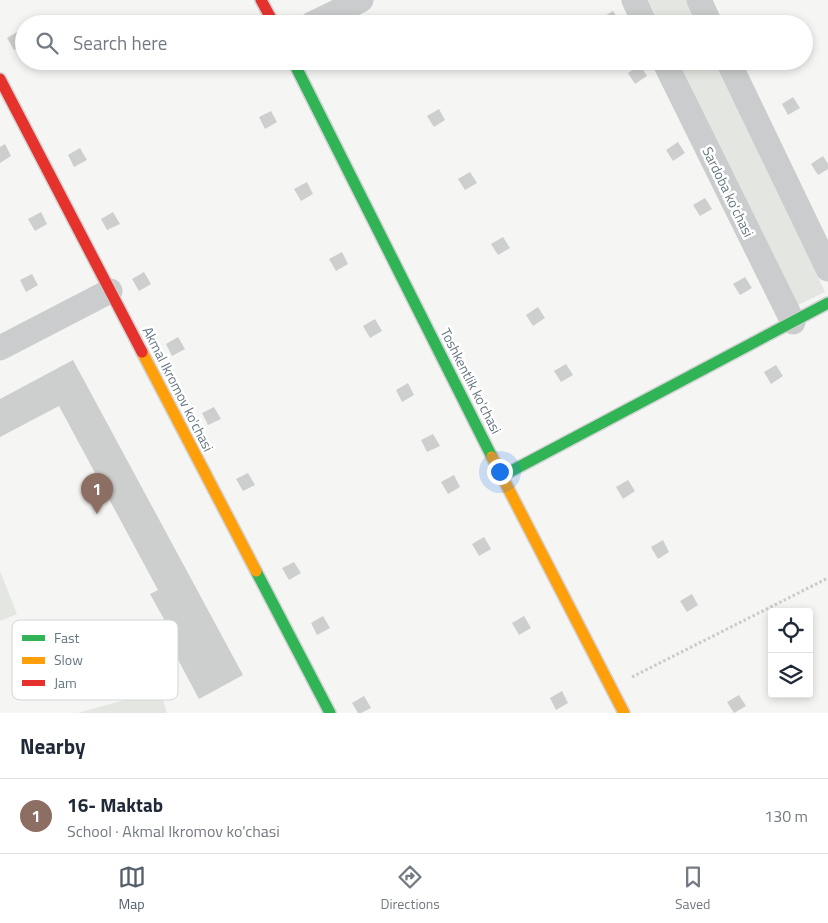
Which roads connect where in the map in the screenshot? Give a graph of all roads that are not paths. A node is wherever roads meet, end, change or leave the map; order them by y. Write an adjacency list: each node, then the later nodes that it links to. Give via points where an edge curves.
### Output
1 (261, 0): 5 (street)
2 (361, 0): 6 (street)
3 (634, 0): 7 (street)
4 (699, 0): 8 (street)
5 (269, 15)
6 (330, 15)
7 (641, 15)
8 (706, 15)
9 (298, 70): 18 (street, Toshkentlik ko'chasi)
10 (668, 70): 16 (street, Sardoba ko'chasi)
11 (732, 70): 13 (street)
12 (0, 79): 14 (street, Akmal Ikromov ko'chasi)
13 (828, 269)
14 (110, 291): 17 (street); 19 (street, Akmal Ikromov ko'chasi)
15 (828, 304): 16 (street)
16 (793, 322): 18 (street)
17 (0, 348)
18 (502, 476): 20 (street, Toshkentlik ko'chasi)
19 (330, 713)
20 (624, 713)

